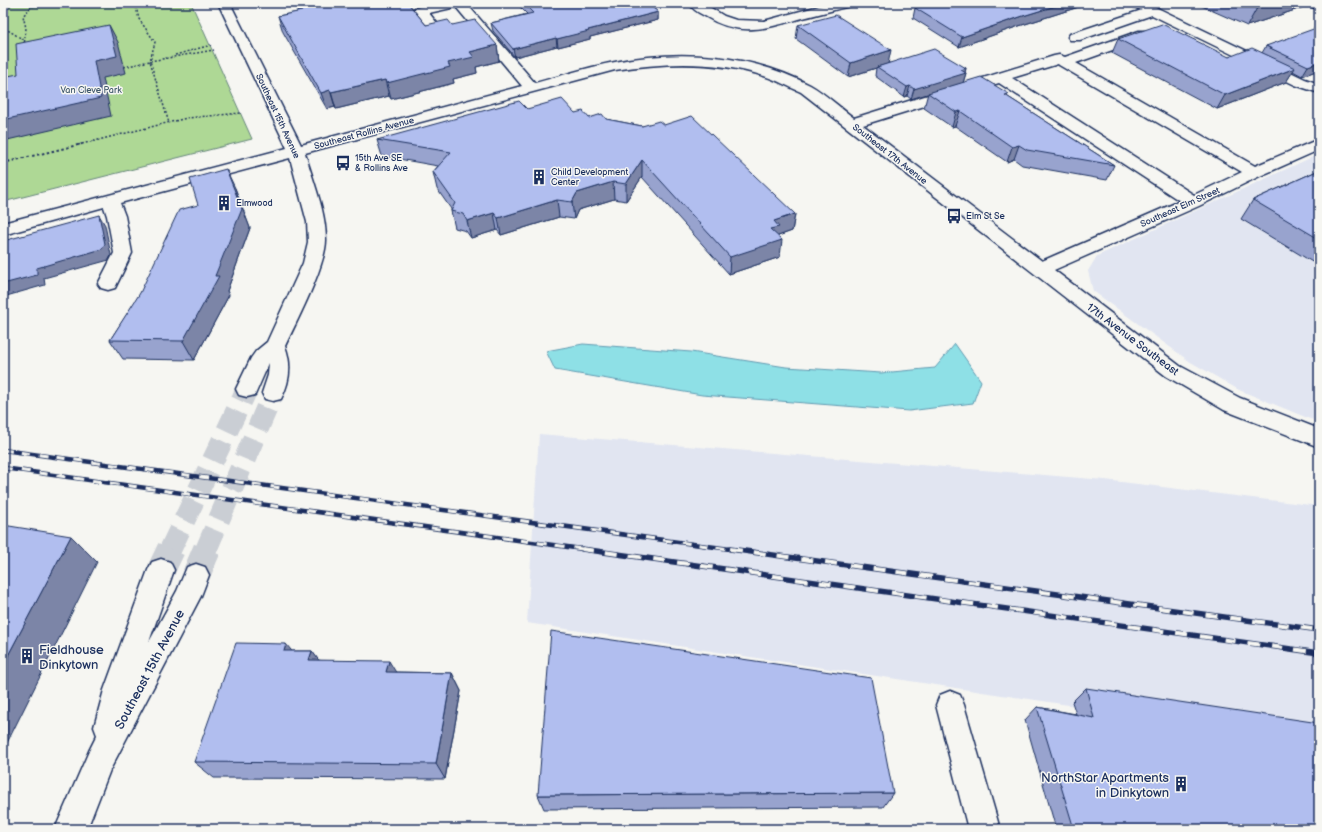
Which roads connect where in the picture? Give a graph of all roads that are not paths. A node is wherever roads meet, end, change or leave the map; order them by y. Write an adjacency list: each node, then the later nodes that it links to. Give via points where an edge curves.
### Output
1 (224, 3): 19 (street, Southeast 15th Avenue)
2 (457, 3): 9 (street, via 420,12); 15 (street)
3 (695, 3): 4 (street, via 710,15 735,24 764,25)
4 (845, 3)
5 (1137, 3): 8 (street)
6 (1314, 3): 7 (street)
7 (1319, 5)
8 (1153, 11): 11 (street); 16 (street)
9 (437, 32)
10 (1152, 32): 13 (street)
11 (1075, 37)
12 (728, 62): 15 (street, Southeast Rollins Avenue, via 698,58 646,60); 17 (street, Southeast 17th Avenue, via 765,71 806,89)
13 (1064, 62): 14 (street, via 1059,59); 20 (street)
14 (1000, 77): 17 (street); 22 (street)
15 (532, 88): 19 (street, Southeast Rollins Avenue)
16 (1319, 89)
17 (852, 124): 24 (street, Southeast 17th Avenue)
18 (1319, 144): 20 (street, Southeast Elm Street)
19 (296, 151): 21 (street, Southeast Rollins Avenue); 26 (street, Southeast 15th Avenue, via 316,222 317,242 312,263)
20 (1254, 172): 22 (street, Southeast Elm Street)
21 (110, 201): 23 (street, Southeast Rollins Avenue); 25 (street, via 116,216 123,253)
22 (1194, 202): 24 (street, Southeast Elm Street)
23 (3, 230)
24 (1040, 269): 29 (street, 17th Avenue Southeast, via 1173,371 1232,404)
25 (108, 284)
26 (275, 346): 27 (street, Southeast 15th Avenue, via 263,356); 28 (street, via 280,372)
27 (247, 389)
28 (273, 393)
29 (1319, 438)
30 (161, 570): 33 (street, Southeast 15th Avenue, via 118,690)
31 (196, 575): 33 (street, Southeast 15th Avenue, via 188,596)
32 (950, 705): 35 (street)
33 (100, 762): 34 (street, Southeast 15th Avenue)
34 (71, 829)
35 (984, 829)

